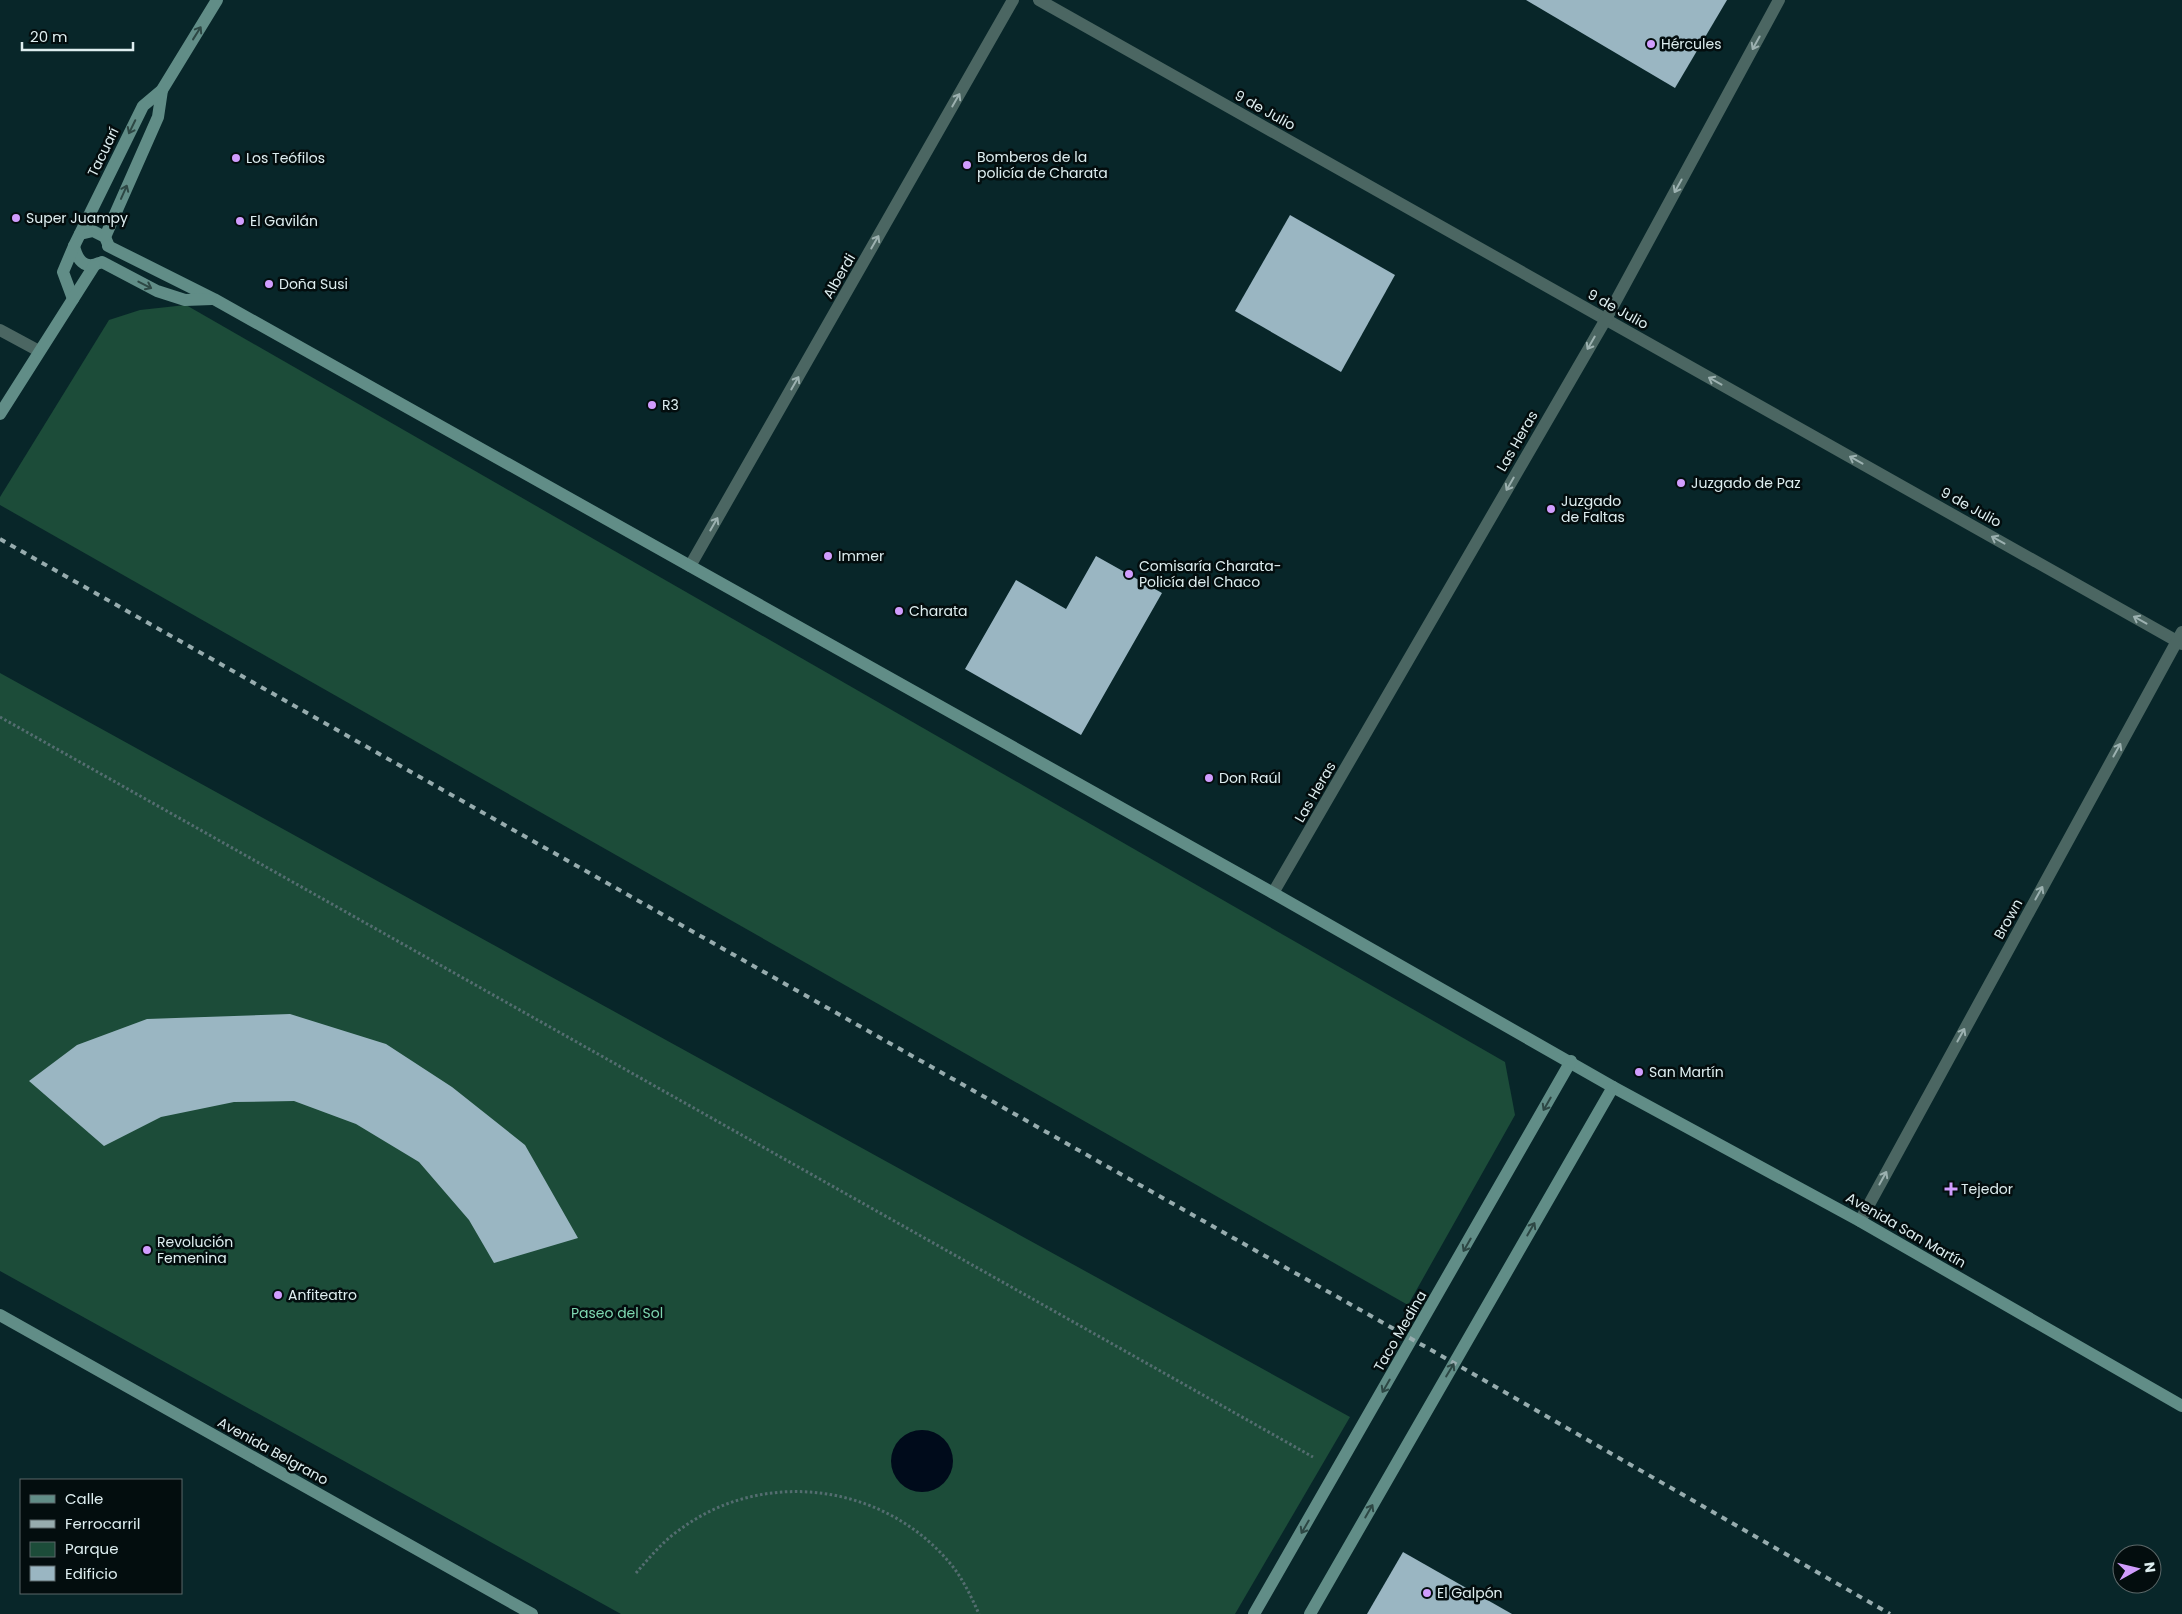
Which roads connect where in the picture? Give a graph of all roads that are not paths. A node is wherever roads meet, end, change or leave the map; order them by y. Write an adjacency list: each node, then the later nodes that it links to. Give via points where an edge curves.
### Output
1 (217, 0): 5 (main road, Tacuarí, one-way to 1)
2 (1013, 0): 16 (street, Alberdi, one-way to 2)
3 (1039, 0): 12 (street, 9 de Julio)
4 (1779, 0): 12 (street, Las Heras, one-way to 12)
5 (162, 90): 6 (main road, Tacuarí, one-way to 6, via 143,106); 7 (main road, Tacuarí, one-way to 5, via 158,117)
6 (80, 234): 7 (main road, via 93,231); 8 (main road)
7 (106, 241): 9 (main road, via 107,255); 11 (main road, Avenida San Martín)
8 (74, 246): 9 (main road, via 77,259 85,264); 10 (main road, via 63,272)
9 (98, 264): 10 (main road); 11 (main road, one-way to 11, via 185,300)
10 (73, 299): 14 (main road)
11 (214, 299): 16 (main road, Avenida San Martín)
12 (1606, 319): 17 (street, 9 de Julio, one-way to 12); 18 (street, Las Heras, one-way to 18)
13 (0, 330): 14 (street)
14 (39, 351): 15 (main road)
15 (0, 414)
16 (690, 566): 18 (main road, Avenida San Martín)
17 (2180, 639): 21 (street, Brown, one-way to 17)
18 (1274, 893): 19 (main road, Avenida San Martín)
19 (1571, 1061): 20 (main road, Avenida San Martín); 25 (main road, Taco Medina, one-way to 25)
20 (1613, 1086): 21 (main road, Avenida San Martín); 26 (main road, one-way to 20)
21 (1860, 1221): 23 (main road, Avenida San Martín)
22 (0, 1315): 24 (main road, Avenida Belgrano)
23 (2182, 1406)
24 (525, 1612)
25 (1254, 1614)
26 (1310, 1614)

